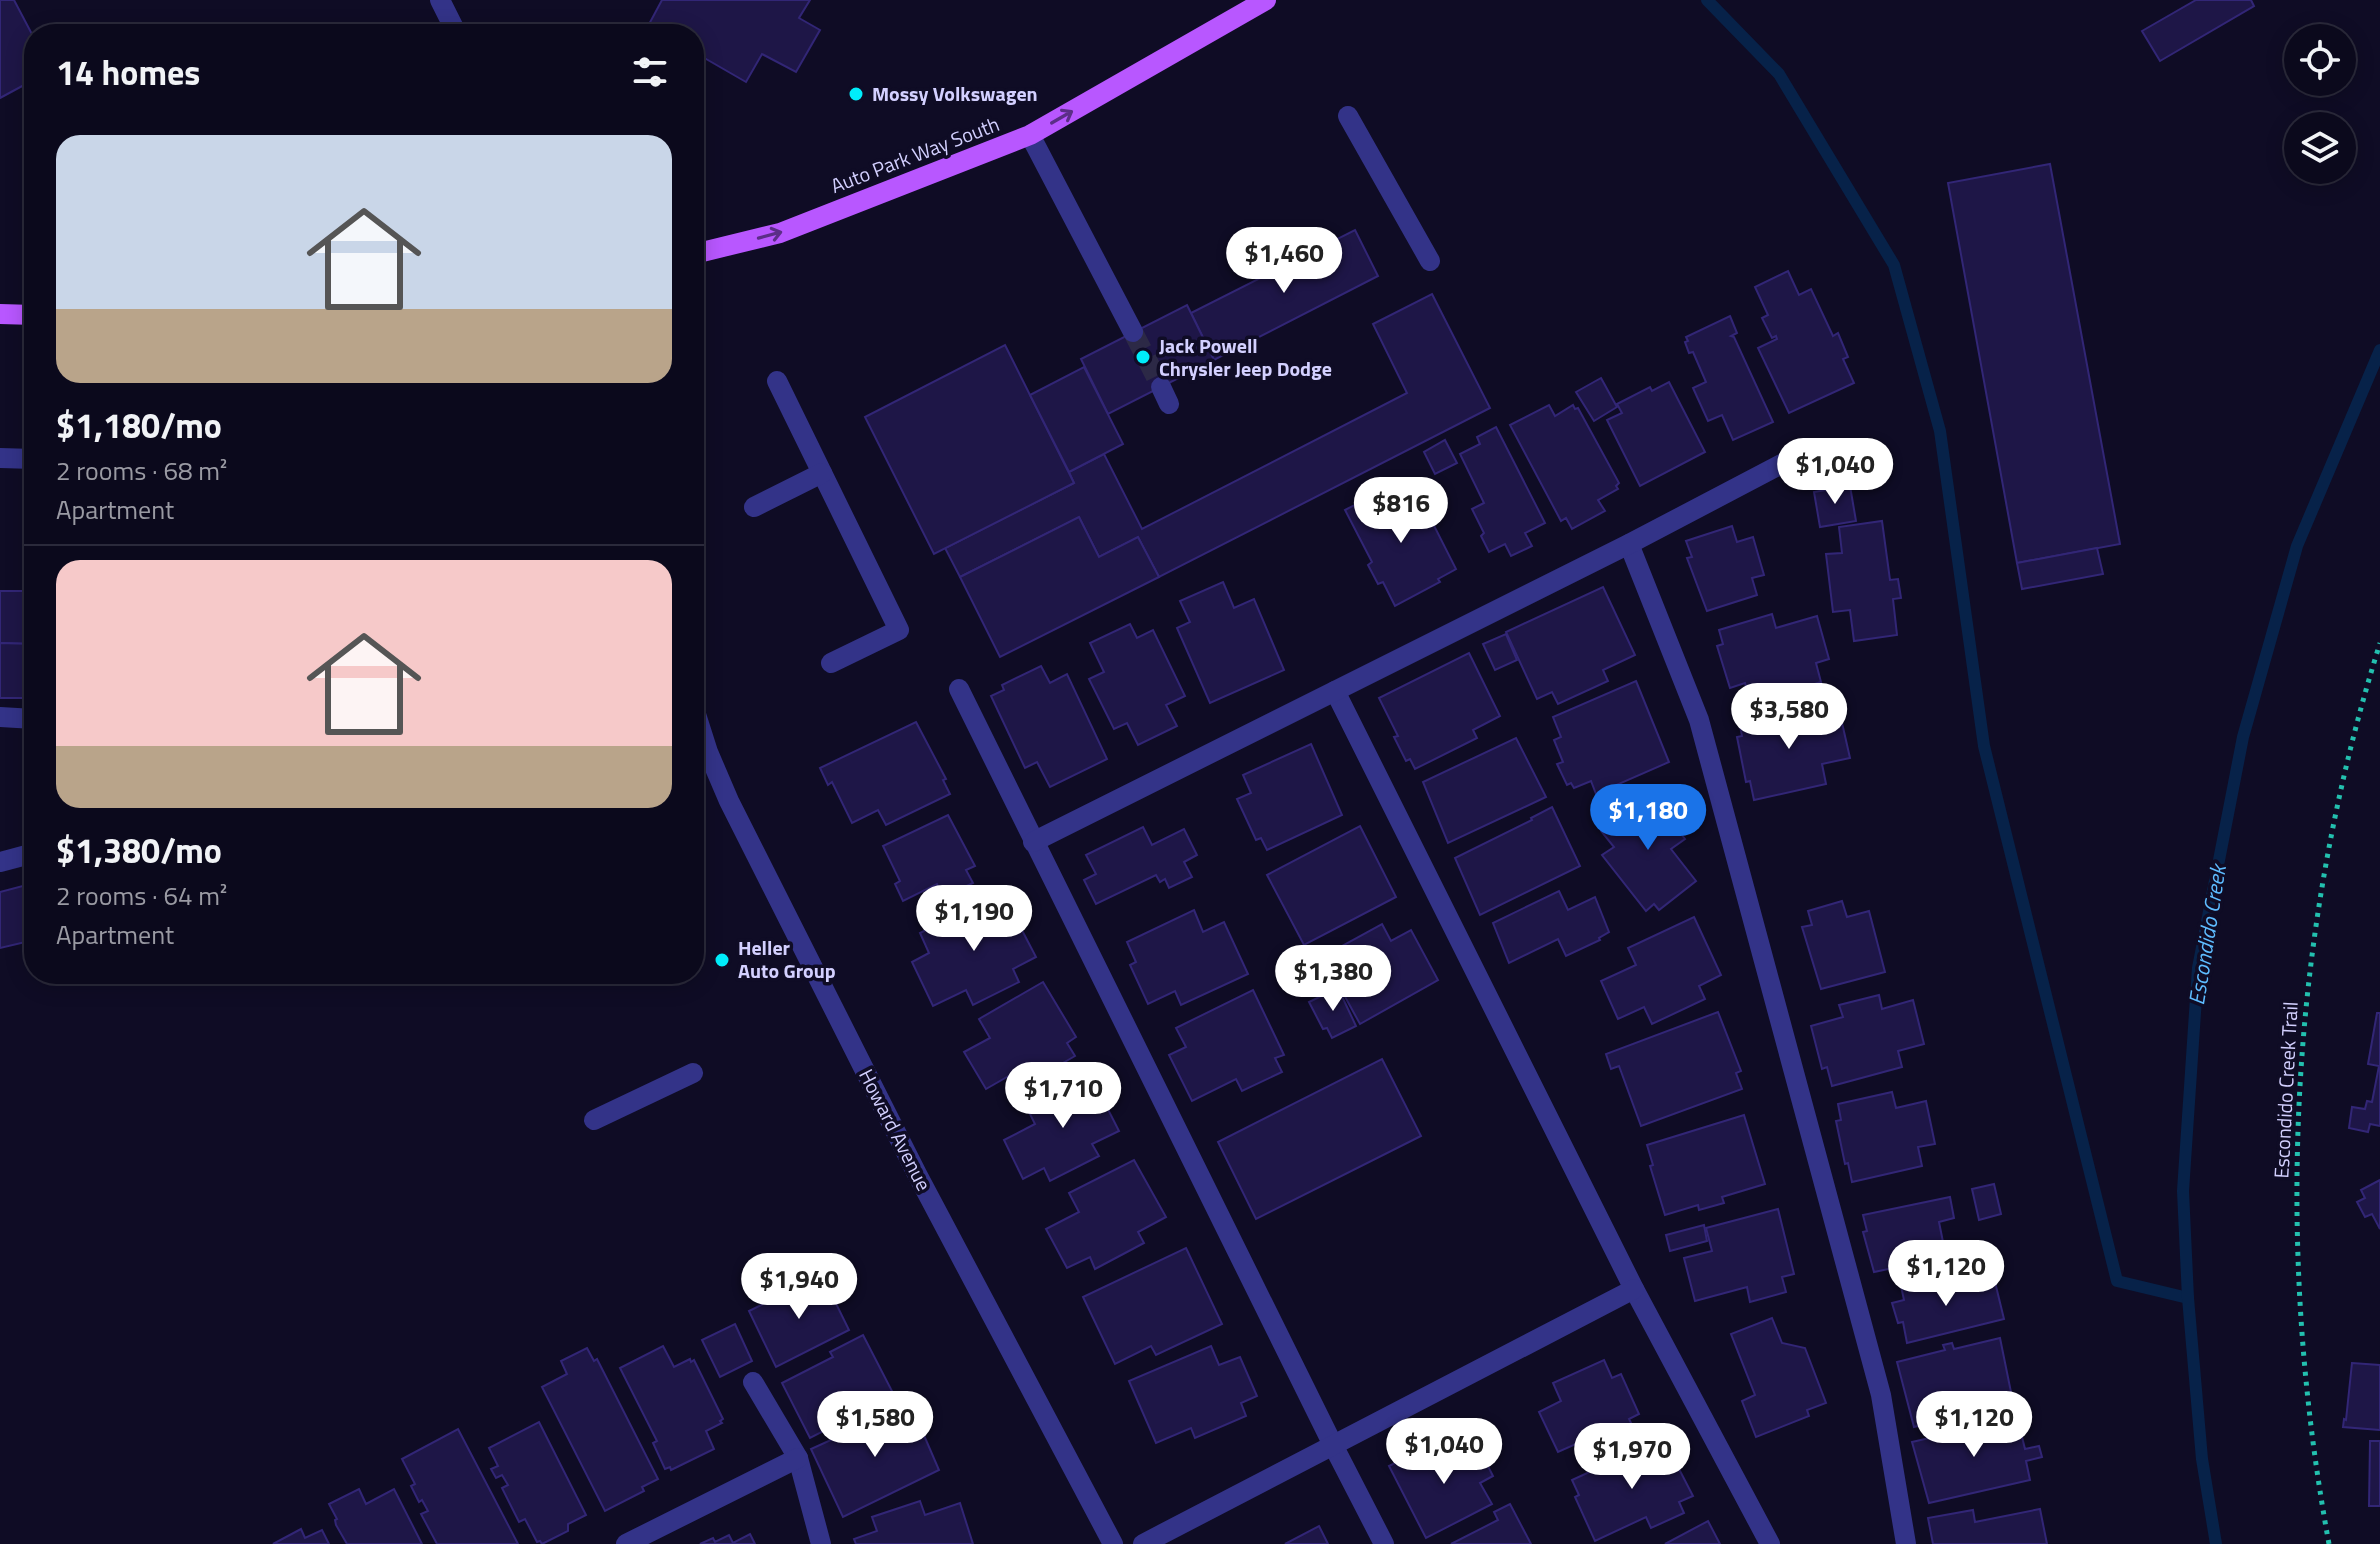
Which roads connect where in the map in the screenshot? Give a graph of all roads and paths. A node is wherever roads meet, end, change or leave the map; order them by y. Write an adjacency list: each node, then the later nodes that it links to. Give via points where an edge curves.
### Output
1 (440, 0): 3 (street)
2 (1266, 0): 5 (main road, Auto Park Way South, one-way to 2)
3 (452, 24)
4 (1348, 116): 7 (street)
5 (1030, 135): 6 (main road, Auto Park Way South, one-way to 5, via 780,233); 10 (street)
6 (704, 252)
7 (1430, 261)
8 (0, 314): 9 (main road)
9 (24, 315)
10 (1133, 332)
11 (777, 381): 15 (street)
12 (1812, 448): 17 (street)
13 (0, 458): 14 (street)
14 (24, 459)
15 (822, 473): 16 (street); 19 (street, via 899,630)
16 (754, 507)
17 (1629, 544): 21 (street); 40 (street, via 1699,720 1881,1395)
18 (2380, 643): 41 (path, Escondido Creek Trail, via 2341,791 2319,907 2296,1136 2303,1349)
19 (831, 663)
20 (959, 689): 25 (street)
21 (1335, 691): 25 (street); 30 (street)
22 (0, 717): 23 (street)
23 (24, 718)
24 (704, 739): 36 (street, Howard Avenue, via 729,801 917,1174)
25 (1033, 842): 32 (street)
26 (24, 856): 27 (street)
27 (0, 862)
28 (693, 1073): 29 (street)
29 (594, 1120)
30 (1634, 1289): 32 (street); 39 (street)
31 (753, 1382): 33 (street)
32 (1333, 1445): 37 (street); 38 (street)
33 (798, 1458): 34 (street); 35 (street)
34 (626, 1544)
35 (821, 1544)
36 (1113, 1544)
37 (1143, 1544)
38 (1384, 1544)
39 (1770, 1544)
40 (1906, 1544)
41 (2329, 1544)

